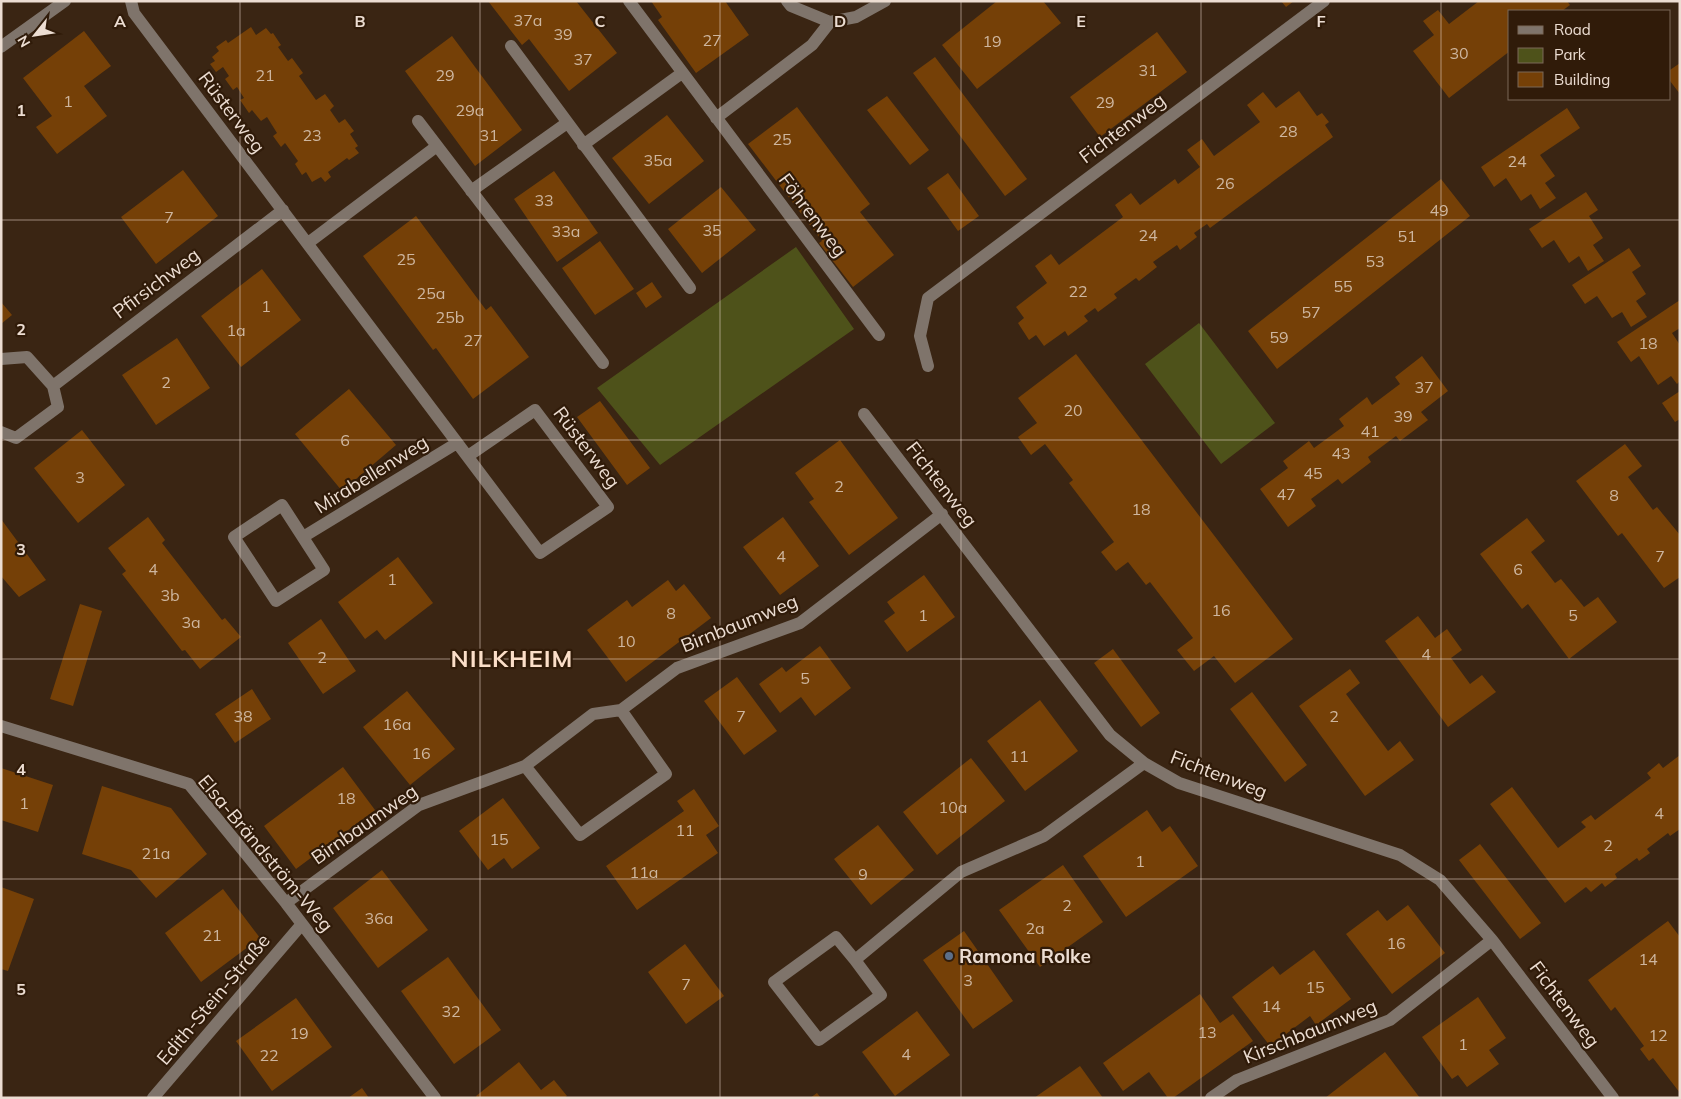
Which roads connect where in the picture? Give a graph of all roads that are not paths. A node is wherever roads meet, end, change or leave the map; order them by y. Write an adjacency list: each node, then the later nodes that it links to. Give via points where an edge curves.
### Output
1 (65, 1): 9 (street)
2 (131, 1): 17 (street, Rüsterweg, via 134,13)
3 (628, 1): 10 (street, Föhrenweg)
4 (787, 1): 7 (street, via 791,6)
5 (885, 1): 7 (street, via 856,17)
6 (1324, 1): 23 (street, Fichtenweg, via 928,298 920,336)
7 (830, 22): 11 (street, via 812,45)
8 (511, 46): 13 (street)
9 (1, 47)
10 (682, 73): 11 (street, Föhrenweg); 14 (street)
11 (716, 118): 20 (street, Föhrenweg)
12 (418, 122): 15 (street)
13 (567, 123): 14 (street); 16 (street)
14 (583, 145): 19 (street)
15 (437, 146): 16 (street); 18 (street)
16 (471, 191): 22 (street)
17 (283, 210): 18 (street, Rüsterweg); 24 (street, Pfirsichweg)
18 (308, 243): 27 (street, Rüsterweg)
19 (690, 288)
20 (879, 335)
21 (1, 359): 24 (street, via 27,357)
22 (604, 363)
23 (928, 366)
24 (52, 386): 26 (street, via 58,406 16,438)
25 (864, 414): 29 (street, Fichtenweg)
26 (1, 432)
27 (458, 443): 28 (street, Rüsterweg); 30 (street, Mirabellenweg)
28 (468, 456): 28 (street, Rüsterweg, via 540,553 608,507 535,410)
29 (942, 514): 31 (street, Birnbaumweg, via 800,623 677,668); 33 (street, Fichtenweg, via 1110,735)
30 (303, 537): 30 (street, Mirabellenweg, via 282,505 234,537 276,601 324,570)
31 (620, 710): 34 (street, Birnbaumweg, via 593,714); 34 (street, via 666,774 580,835)
32 (1, 726): 35 (street, Elsa-Brändström-Weg, via 189,784)
33 (1144, 763): 37 (street, Fichtenweg, via 1178,783 1400,856 1440,880); 38 (street, via 1044,836 961,872)
34 (526, 766): 35 (street, Birnbaumweg, via 419,804)
35 (286, 902): 36 (street, Elsa-Brändström-Weg)
36 (302, 924): 39 (street, Edith-Stein-Straße); 40 (street, Elsa-Brändström-Weg)
37 (1492, 940): 41 (street, Kirschbaumweg, via 1390,1020 1237,1080); 42 (street, Fichtenweg)
38 (855, 960): 38 (street, via 836,937 774,982 819,1040 881,995)
39 (153, 1098)
40 (436, 1098)
41 (1211, 1098)
42 (1613, 1098)

